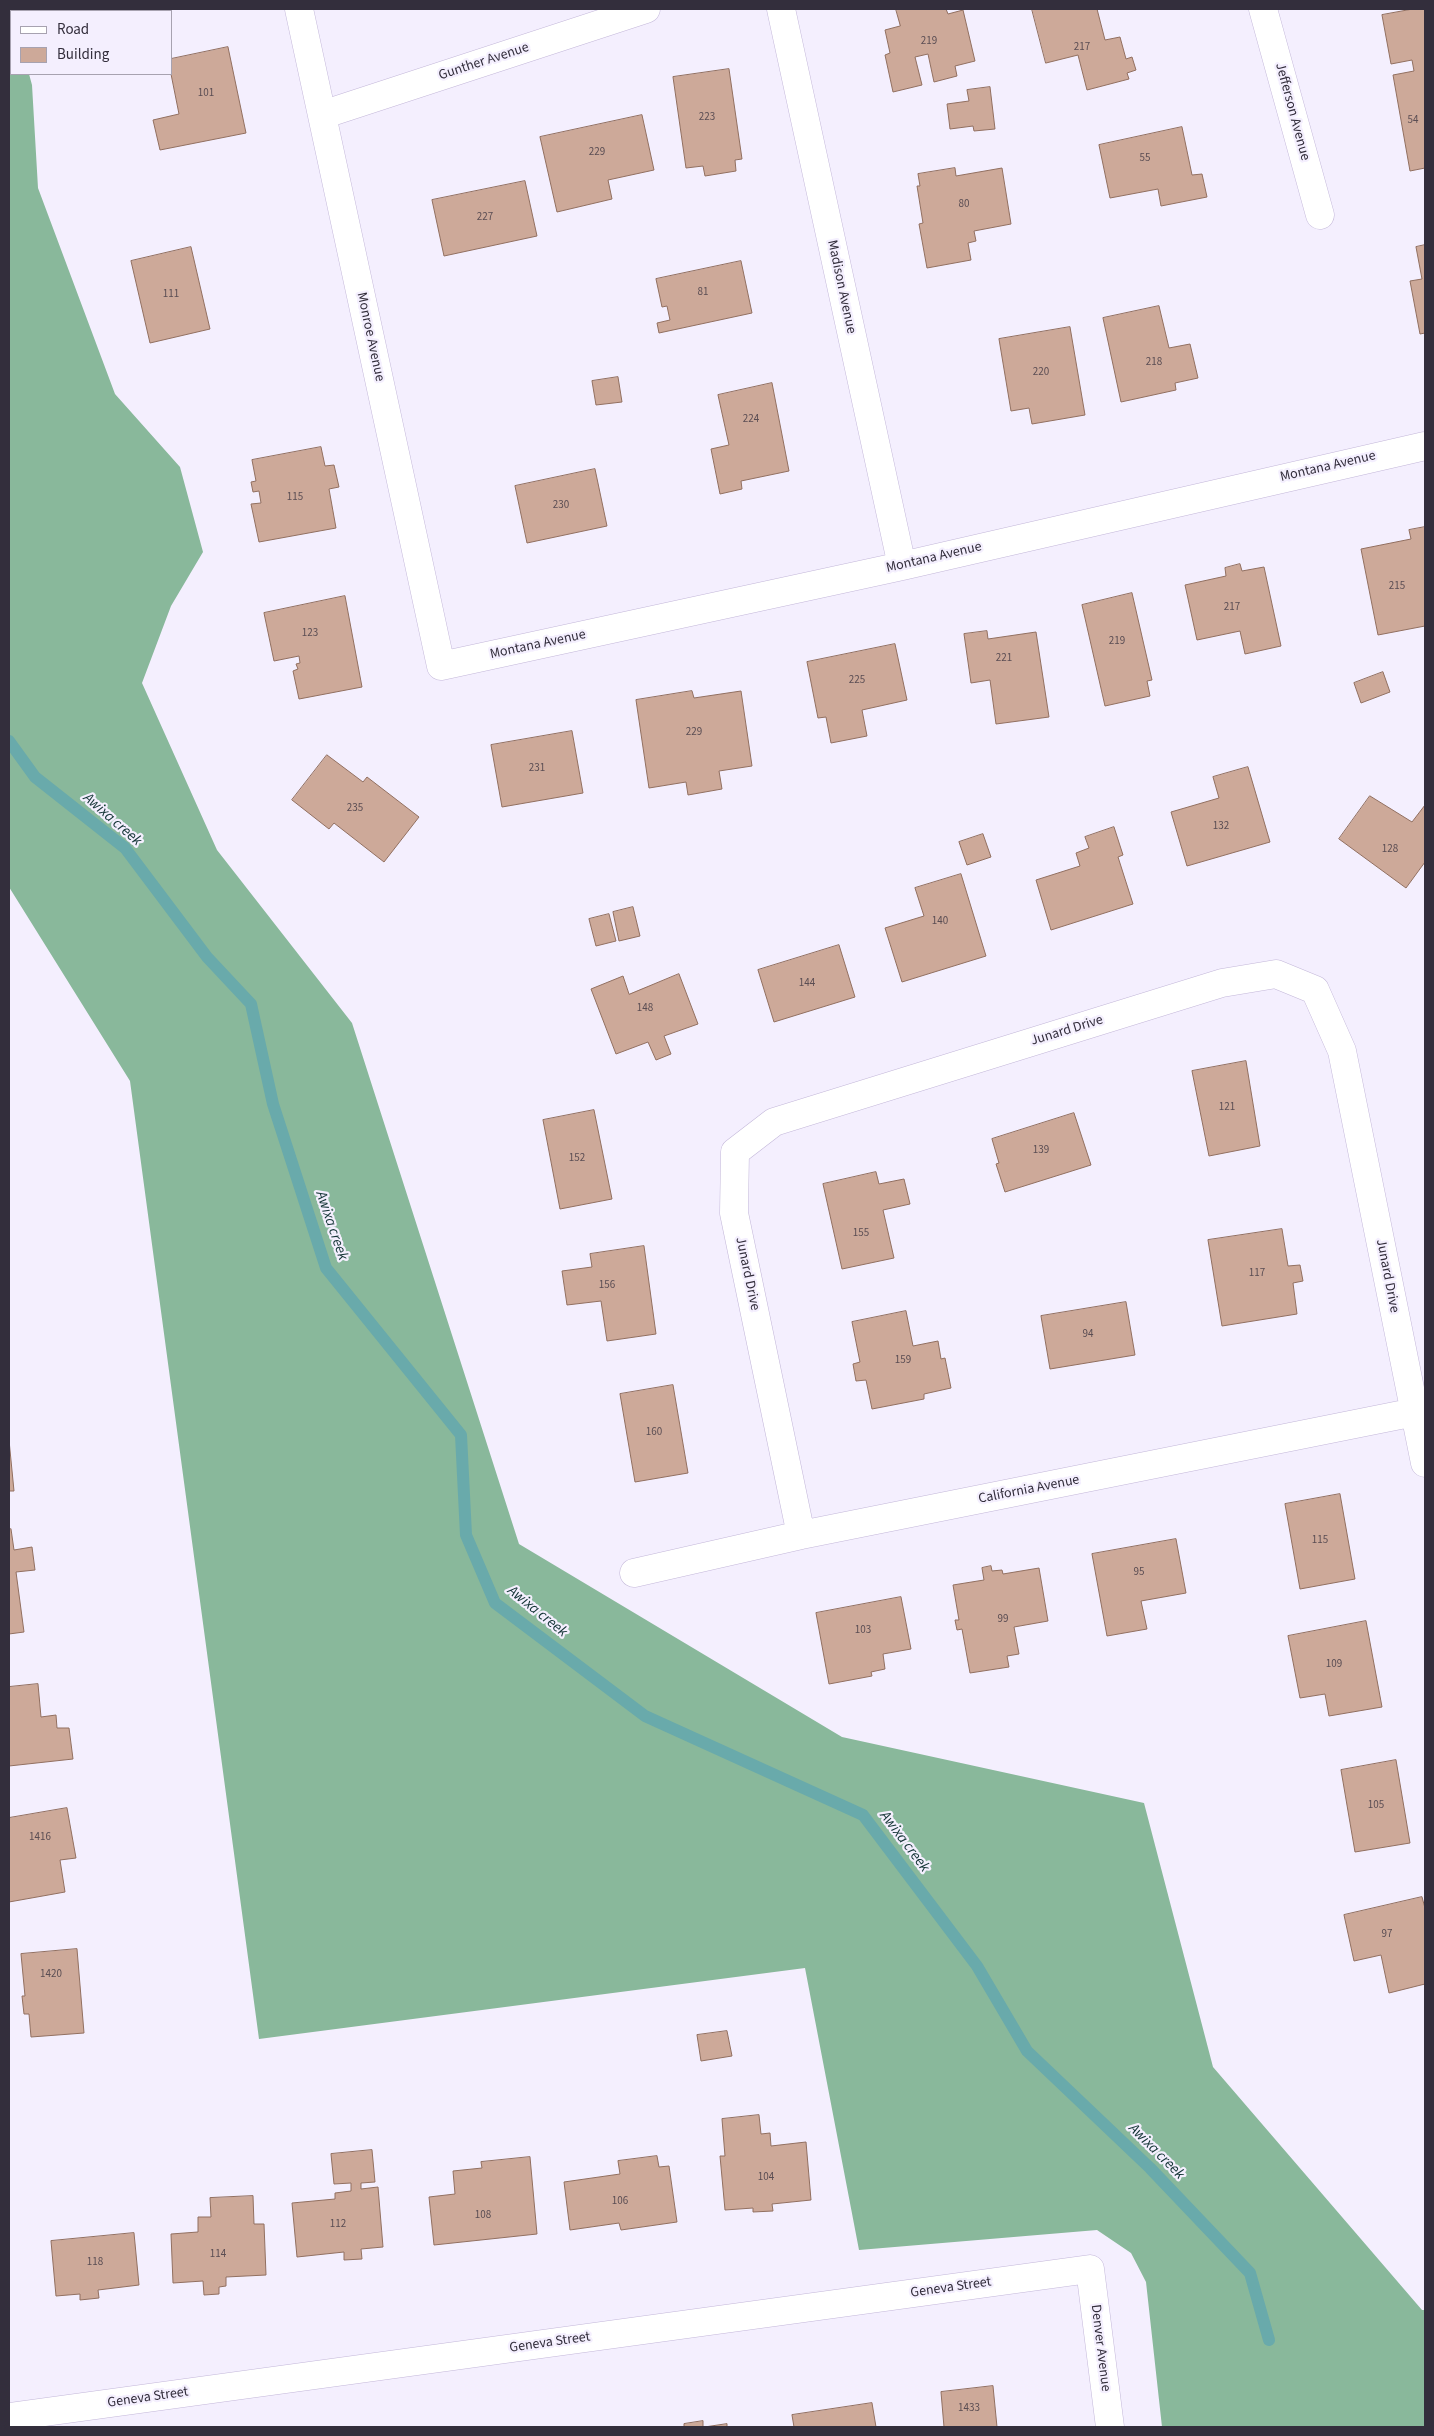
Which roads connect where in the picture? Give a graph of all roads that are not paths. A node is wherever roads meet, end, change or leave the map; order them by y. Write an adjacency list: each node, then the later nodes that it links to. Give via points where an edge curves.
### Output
1 (299, 9): 5 (street, Monroe Avenue)
2 (646, 9): 5 (street, Gunther Avenue)
3 (781, 9): 8 (street, Madison Avenue)
4 (1263, 9): 6 (street, Jefferson Avenue)
5 (322, 115): 9 (street, Monroe Avenue)
6 (1320, 216)
7 (1425, 446): 8 (street, Montana Avenue)
8 (902, 566): 9 (street, Montana Avenue)
9 (441, 666)
10 (1420, 1411): 11 (street, Junard Drive); 12 (street, California Avenue); 12 (street, Junard Drive, via 1342,1051 1315,990 1276,974 1222,983 774,1122 735,1152 734,1214)
11 (1425, 1463)
12 (801, 1535): 13 (street, California Avenue)
13 (634, 1573)
14 (1090, 2269): 15 (street, Geneva Street); 16 (street, Denver Avenue)
15 (9, 2417)
16 (1110, 2427)

